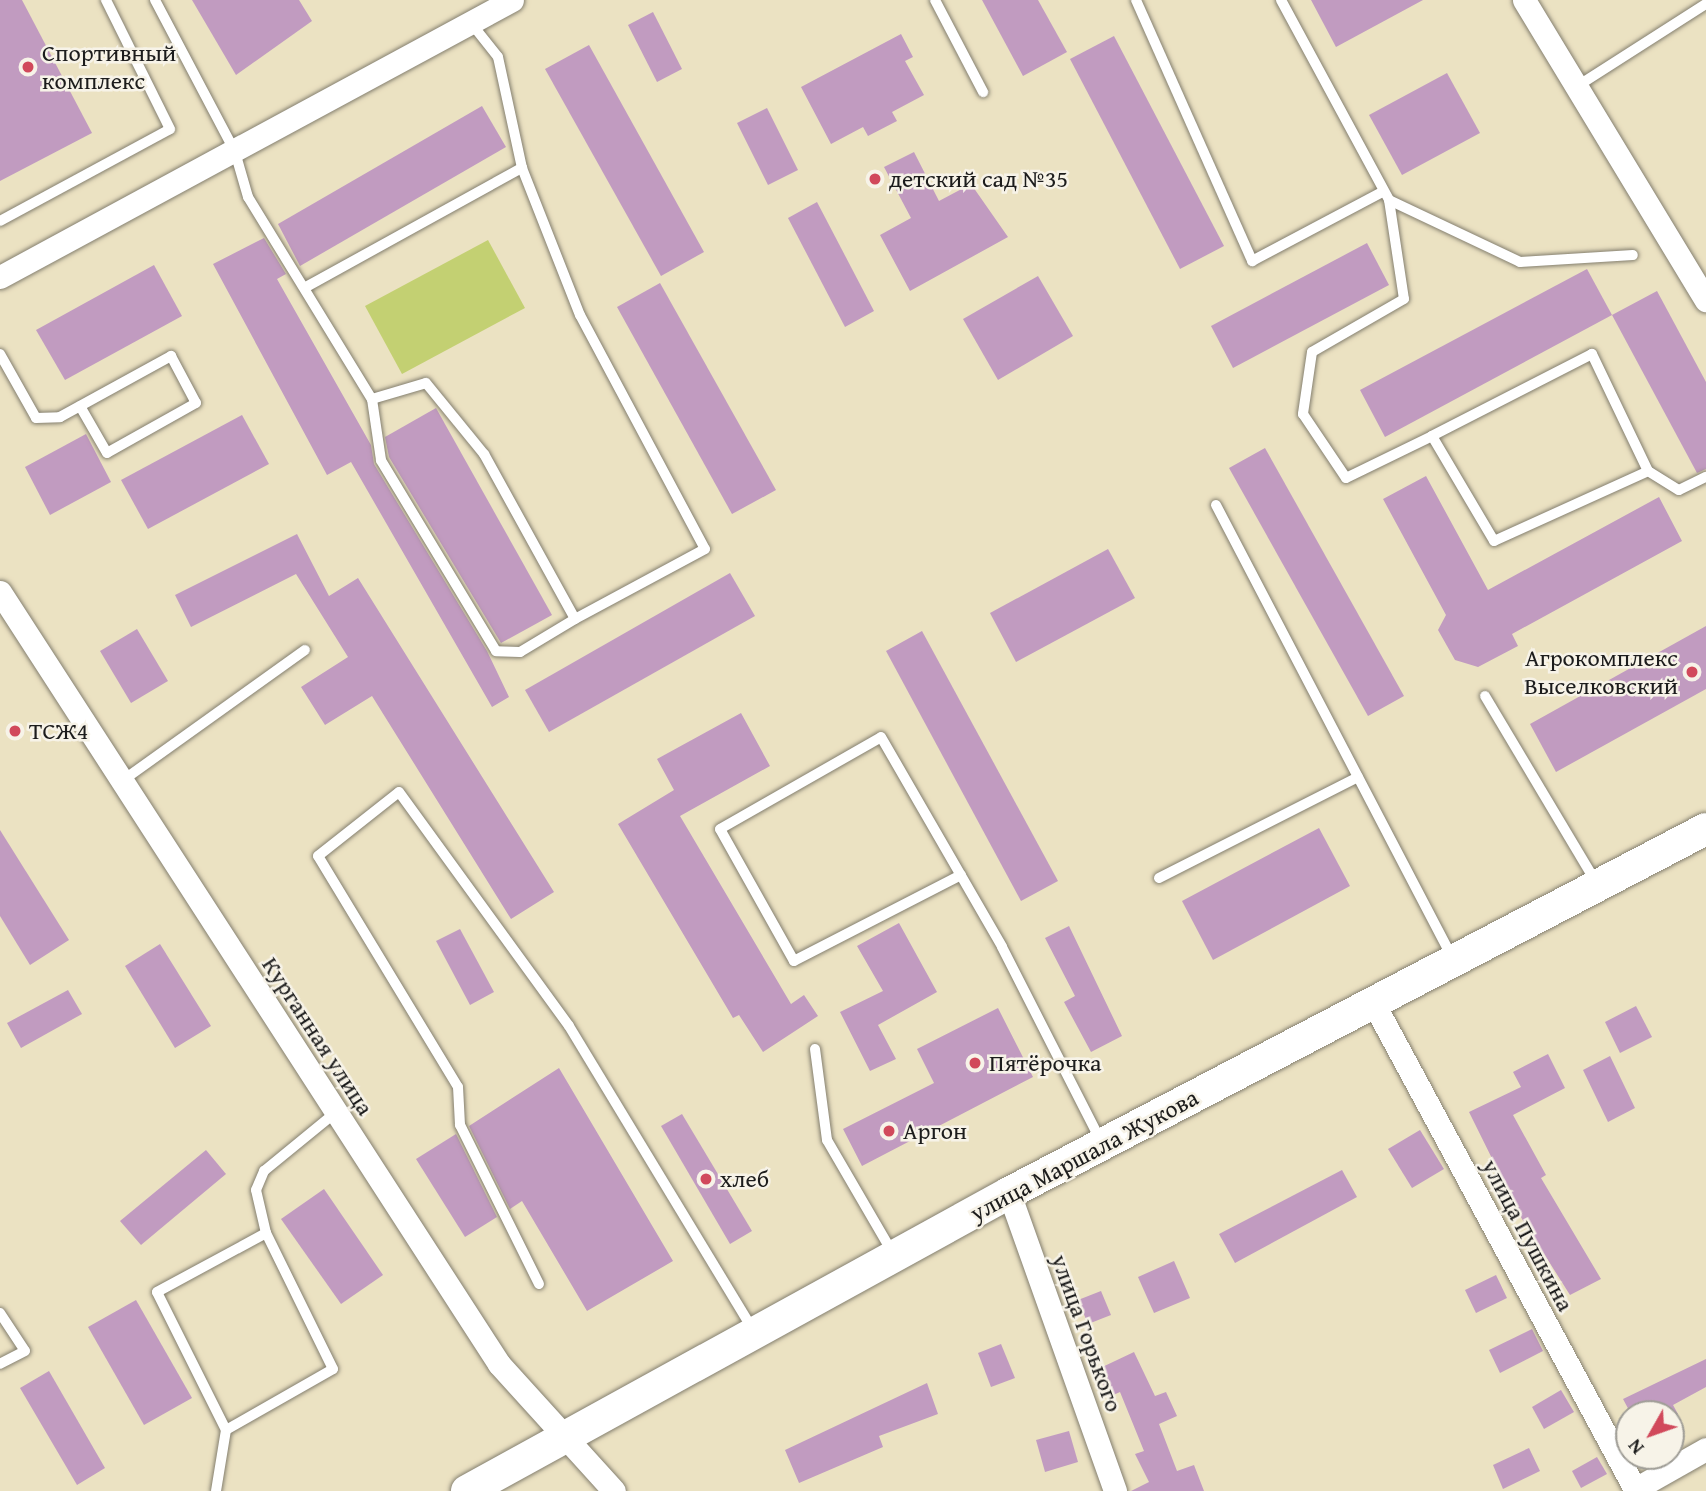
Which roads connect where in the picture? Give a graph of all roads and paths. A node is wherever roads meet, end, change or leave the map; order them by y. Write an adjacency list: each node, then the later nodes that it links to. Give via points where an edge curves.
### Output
1 (106, 0): 15 (lane, via 170,129)
2 (155, 0): 12 (lane)
3 (512, 0): 9 (street)
4 (935, 0): 11 (lane)
5 (1136, 0): 14 (lane, via 1252,261)
6 (1281, 0): 14 (lane)
7 (1524, 0): 10 (street)
8 (1706, 4): 10 (lane)
9 (471, 23): 12 (street); 13 (lane, via 498,57)
10 (1576, 87): 19 (street)
11 (982, 92)
12 (235, 152): 17 (street); 18 (lane, via 248,197)
13 (522, 168): 18 (lane); 28 (lane, via 580,315 705,549)
14 (1386, 196): 16 (lane, via 1520,262); 23 (lane, via 1404,299 1312,352 1303,414 1346,478)
15 (0, 221)
16 (1633, 255)
17 (0, 277)
18 (306, 287): 21 (lane)
19 (1706, 300)
20 (0, 354): 22 (lane, via 36,418)
21 (372, 399): 28 (lane, via 426,383 484,454); 28 (lane, via 381,460 496,651 520,652)
22 (80, 406): 22 (lane, via 171,356 196,403 107,453)
23 (1432, 436): 24 (lane, via 1494,541); 24 (lane, via 1592,354)
24 (1648, 471): 25 (lane, via 1679,490)
25 (1706, 477)
26 (1216, 505): 31 (lane)
27 (0, 592): 32 (street, Курганная улица)
28 (576, 620)
29 (305, 650): 32 (lane)
30 (1485, 696): 36 (lane)
31 (1358, 776): 35 (lane); 37 (lane)
32 (122, 781): 40 (street, Курганная улица)
33 (1706, 829): 36 (main road, улица Маршала Жукова)
34 (961, 875): 34 (lane, via 794,961 720,829 881,737); 41 (lane)
35 (1159, 878)
36 (1598, 886): 37 (main road, улица Маршала Жукова)
37 (1455, 961): 38 (main road, улица Маршала Жукова)
38 (1374, 1004): 41 (main road, улица Маршала Жукова); 52 (street, улица Пушкина)
39 (815, 1049): 44 (lane, via 827,1140)
40 (336, 1112): 43 (lane, via 264,1171 256,1190); 50 (street, Курганная улица, via 499,1364)
41 (1103, 1144): 42 (main road, улица Маршала Жукова)
42 (1009, 1193): 44 (main road, улица Маршала Жукова); 56 (street, улица Горького)
43 (266, 1233): 49 (lane, via 333,1369); 49 (lane, via 158,1292)
44 (894, 1256): 47 (main road, улица Маршала Жукова)
45 (539, 1284): 47 (lane, via 460,1125 458,1087 318,856 399,792 569,1026)
46 (0, 1313): 48 (lane, via 25,1351)
47 (754, 1333): 50 (main road, улица Маршала Жукова)
48 (0, 1364)
49 (226, 1430): 53 (lane)
50 (562, 1438): 54 (main road, улица Маршала Жукова); 55 (street, Курганная улица)
51 (1706, 1449): 52 (street)
52 (1635, 1490)
53 (216, 1491)
54 (467, 1491)
55 (614, 1491)
56 (1115, 1491)

